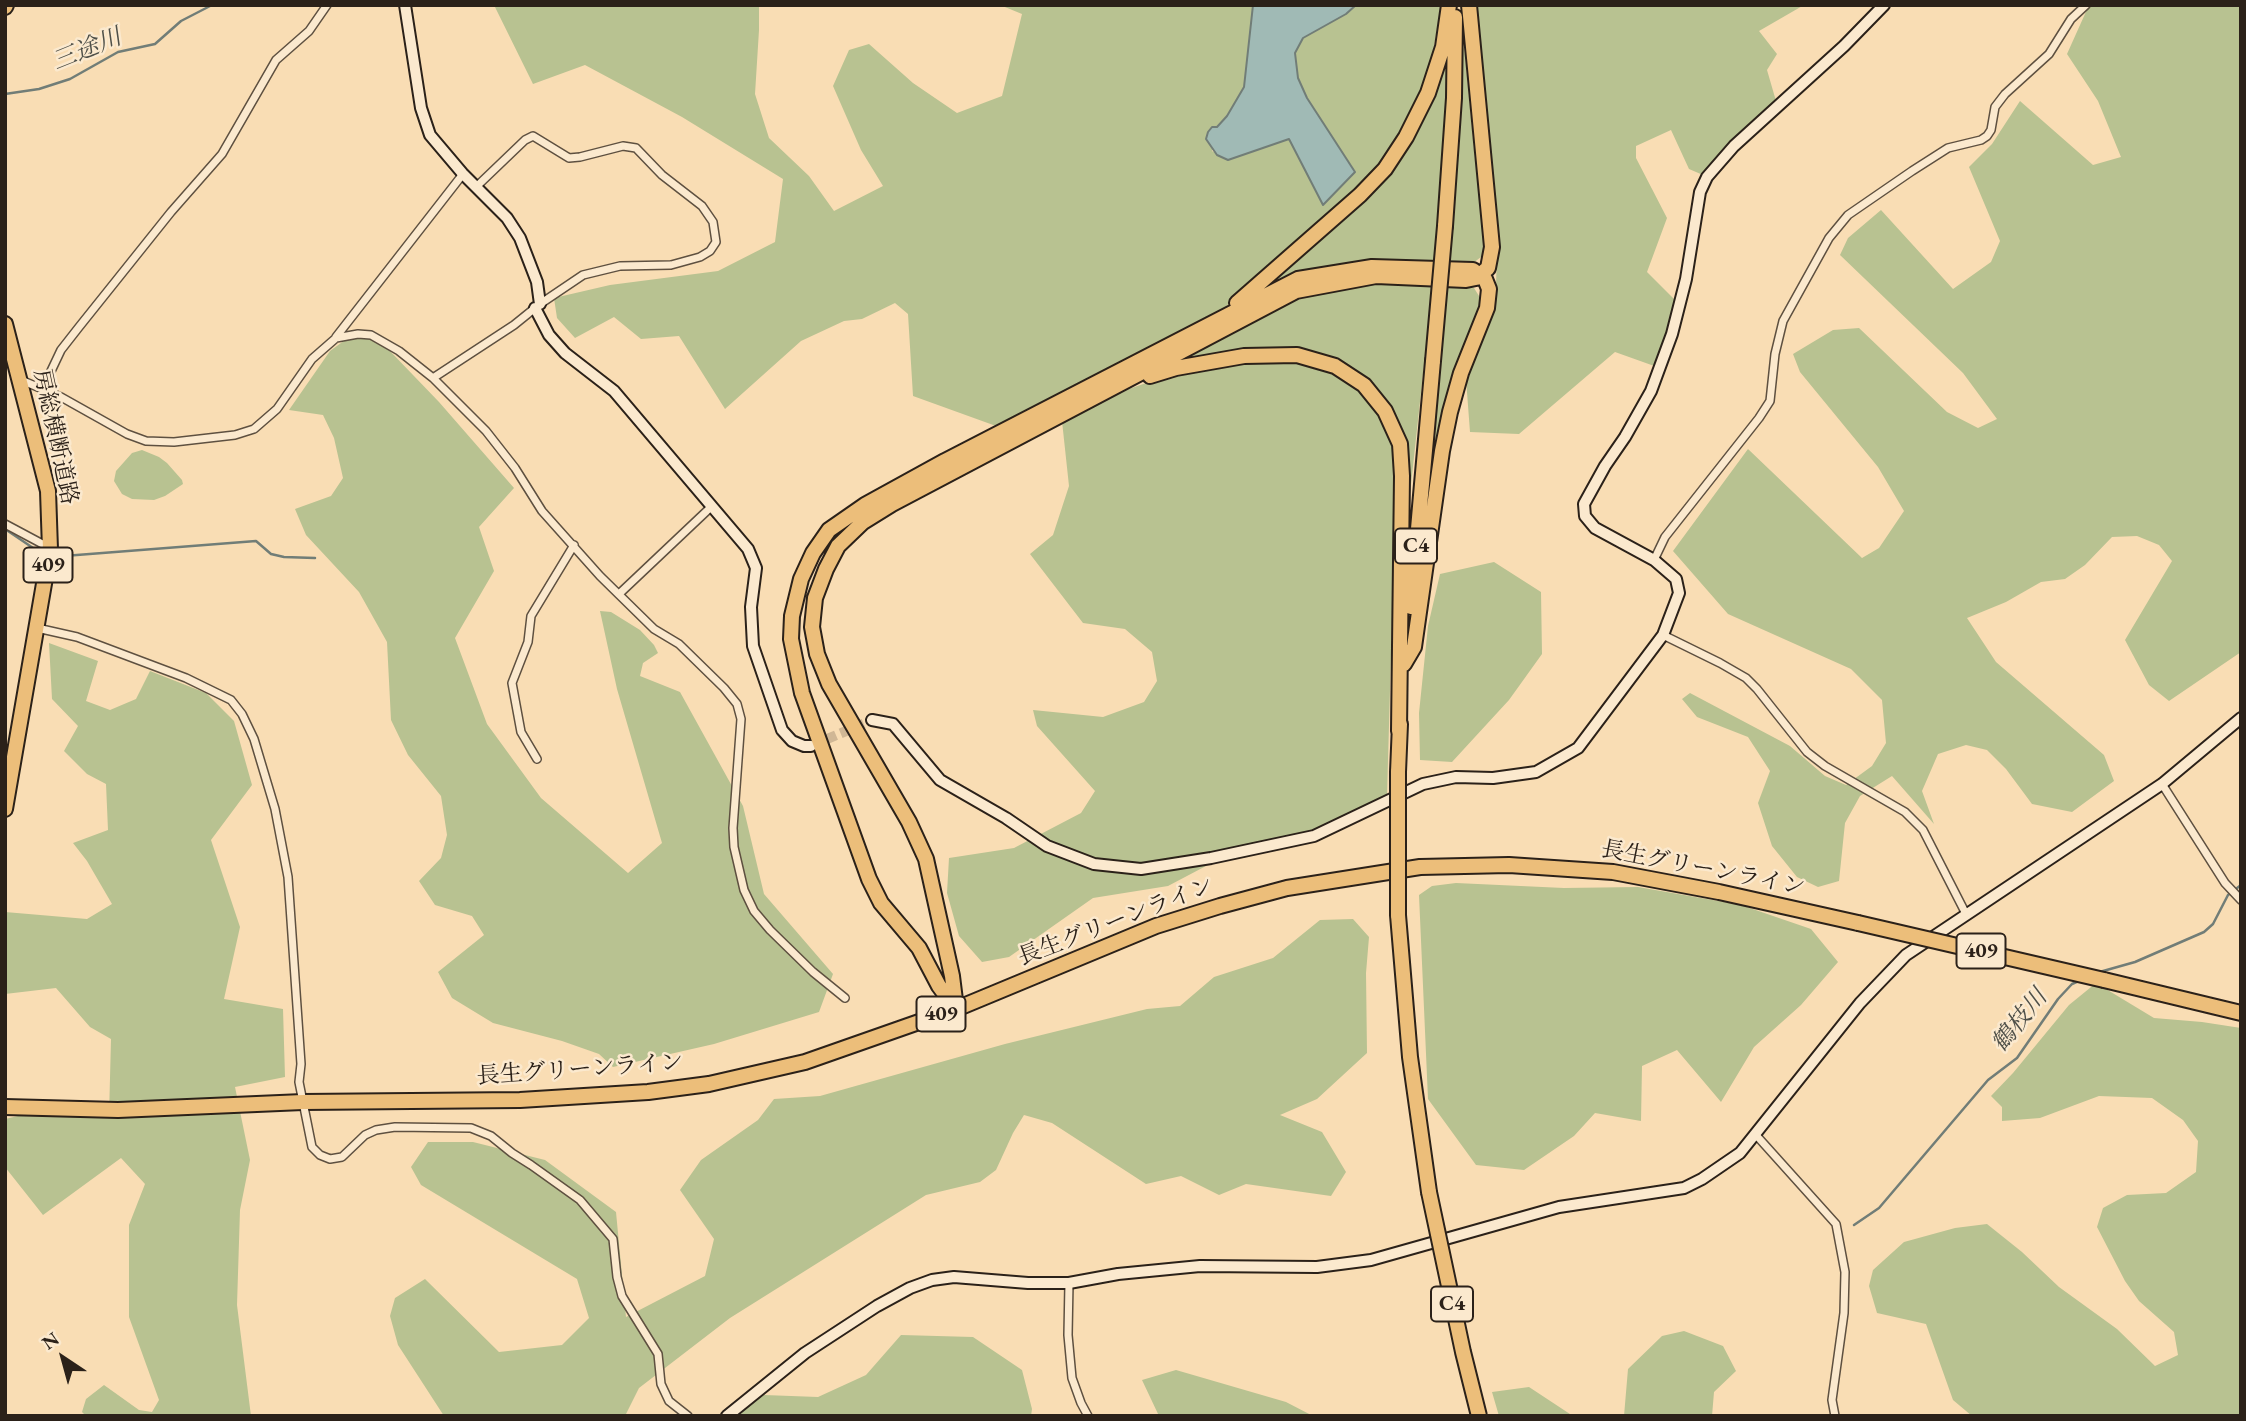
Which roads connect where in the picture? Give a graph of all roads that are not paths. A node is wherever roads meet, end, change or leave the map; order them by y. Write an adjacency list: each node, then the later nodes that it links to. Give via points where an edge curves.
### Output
1 (327, 5): 17 (street, via 309,31 276,60 222,154 79,327)
2 (405, 5): 7 (street, via 425,124)
3 (1452, 5): 11 (highway, via 1428,93 1385,169); 26 (highway, C4, bridge, via 1454,98 1445,226)
4 (1469, 5): 9 (highway, via 1492,247 1488,268)
5 (1884, 5): 22 (street, via 1734,146 1700,192 1686,279 1651,391 1584,504 1585,516 1595,528)
6 (2086, 5): 22 (street, via 2071,19 2049,54 1995,107 1987,136 1948,148 1848,215 1829,238 1783,321 1770,401 1665,537)
7 (463, 174): 8 (street); 13 (street)
8 (476, 187): 10 (street, via 520,238 537,282); 10 (street, via 533,136 569,158 622,146 636,148 708,213 716,242 700,257 671,265 602,269 583,275)
9 (1479, 275): 11 (highway, via 1454,268 1372,267 1298,279); 16 (highway, via 1466,280 1376,276 1296,291); 26 (highway, via 1489,289 1488,308 1450,412 1414,647)
10 (537, 306): 14 (street); 18 (street, via 549,335 614,391)
11 (1217, 319): 37 (highway, via 865,505 829,530 801,579 791,639 802,693 854,842 881,903 919,948)
12 (5, 324): 15 (highway, 房総横断道路 / 409)
13 (336, 338): 14 (street, via 371,335); 17 (street, via 312,359 277,409 254,429 235,435 174,443 146,441)
14 (433, 378): 20 (street, via 486,431 542,511)
15 (20, 379): 17 (street); 21 (highway, 房総横断道路 / 409, via 48,491)
16 (1118, 385): 29 (highway, via 1176,368 1297,355 1335,366 1364,385 1385,411 1400,444); 37 (highway, via 863,522 838,547 815,598 812,627 829,684 926,859 953,976)
17 (43, 388)
18 (712, 507): 23 (street); 30 (street, via 739,536 756,568 753,646 782,730 792,741)
19 (5, 524): 21 (street)
20 (573, 545): 23 (street); 31 (street, via 531,616 528,642 512,683 521,733)
21 (50, 549): 24 (highway, 房総横断道路 / 409)
22 (1654, 560): 25 (street, via 1676,579 1679,593)
23 (619, 594): 36 (street, via 654,629 679,644 737,704 741,719 733,828 744,890 769,930)
24 (37, 628): 33 (highway, 房総横断道路 / 409); 39 (street, via 77,637 186,678 231,700 242,714 275,809 288,877)
25 (1663, 635): 28 (street, via 1578,748 1536,772 1423,784 1314,836 1141,869 1094,864 1047,846 940,780 893,724); 35 (street, via 1746,678 1807,752 1905,812 1923,830)
26 (1404, 664): 29 (highway, C4)
27 (2241, 718): 32 (street)
28 (872, 720)
29 (1399, 731): 46 (highway, C4, bridge, via 1398,915 1409,1057 1429,1192)
30 (811, 746)
31 (537, 759)
32 (2162, 784): 34 (street, via 2225,883); 35 (street)
33 (5, 808)
34 (2241, 900)
35 (1966, 914): 41 (street, via 1906,955 1885,976)
36 (845, 999)
37 (956, 1009): 38 (highway, 長生グリーンライン / 409, bridge, via 1156,926 1287,888 1420,867 1509,865 1613,872 1718,891); 39 (highway, 長生グリーンライン / 409, via 806,1062 709,1084 520,1100)
38 (2241, 1013)
39 (303, 1102): 40 (highway, 長生グリーンライン / 409, via 132,1110); 43 (street, via 312,1147 320,1156 342,1157 376,1130 471,1128 491,1136 580,1200 613,1239 622,1296 658,1353 660,1384 669,1401)
40 (5, 1107)
41 (1756, 1135): 42 (street, via 1740,1153 1684,1188 1559,1207 1371,1259 1317,1267 1200,1266); 47 (street, via 1836,1224 1845,1272 1844,1313 1832,1389)
42 (1069, 1283): 44 (street, via 954,1277 910,1288 805,1353); 45 (street, via 1072,1378)
43 (688, 1416)
44 (727, 1416)
45 (1088, 1416)
46 (1479, 1416)
47 (1835, 1416)

